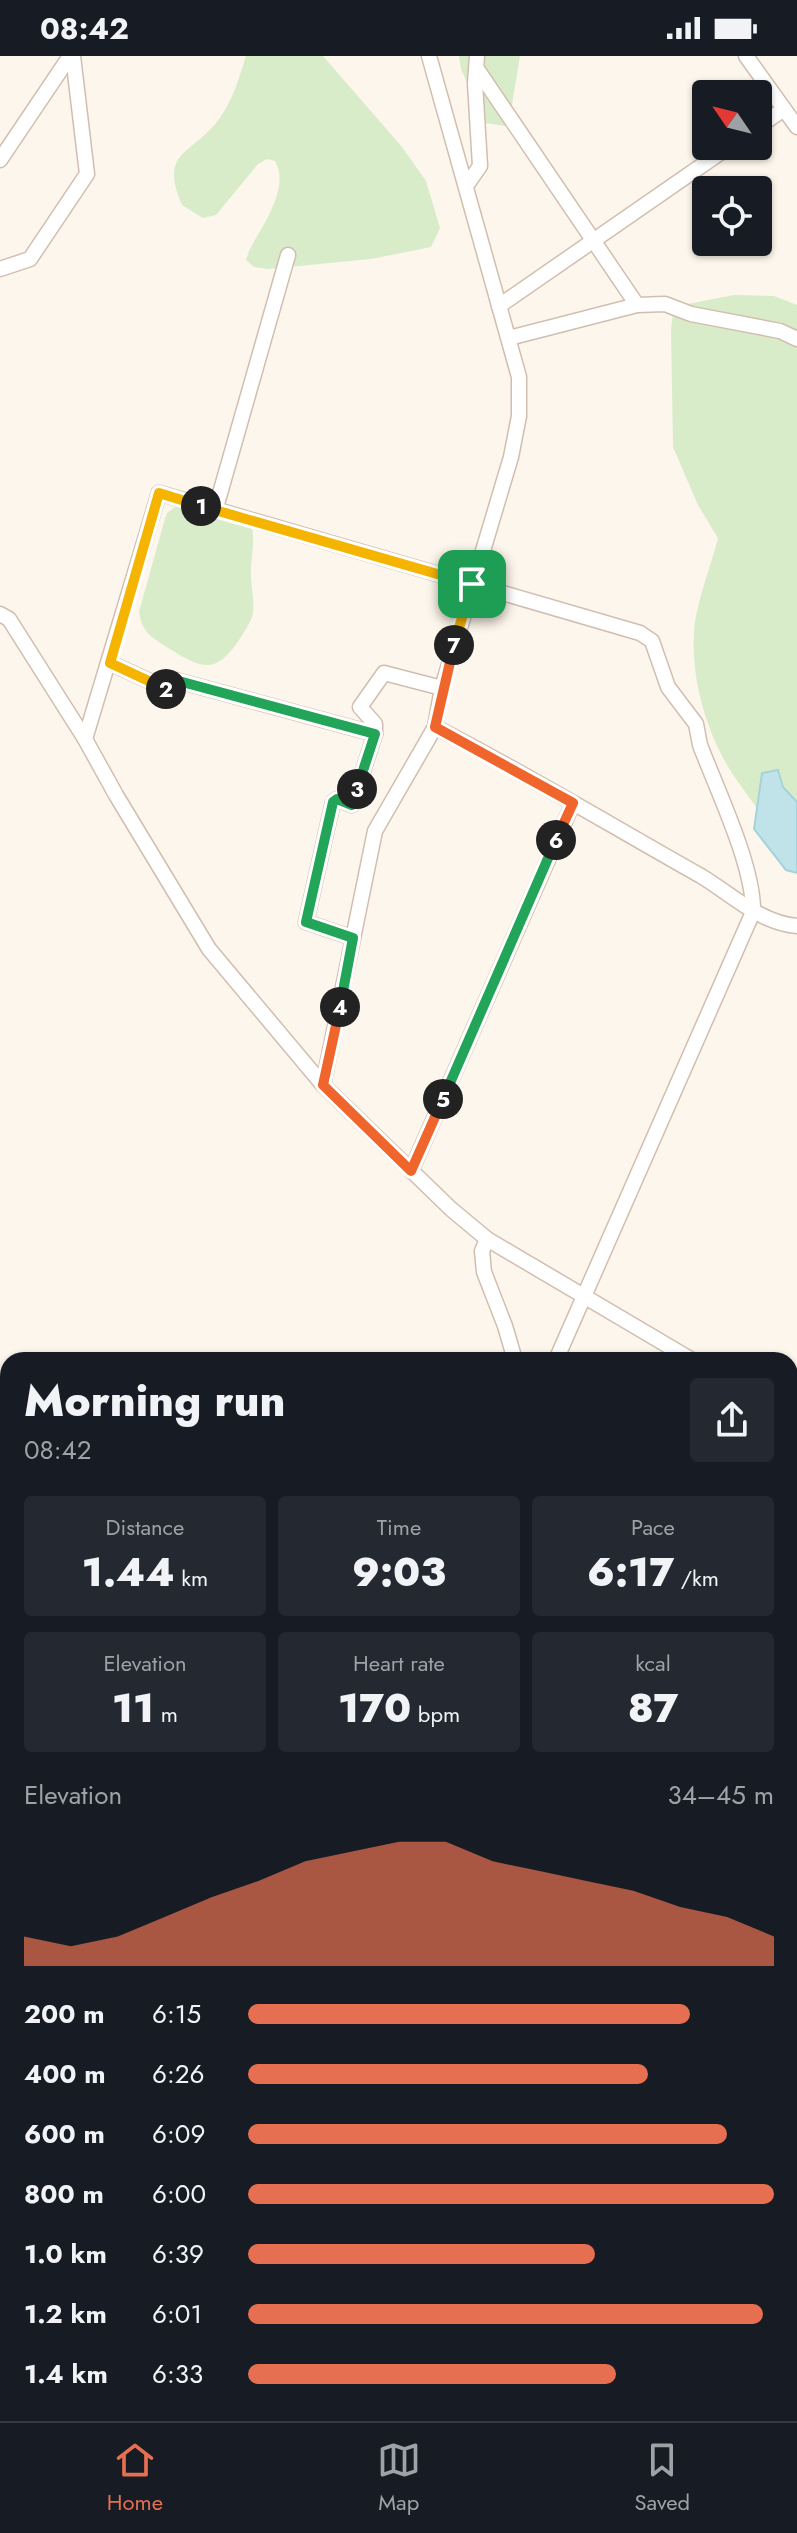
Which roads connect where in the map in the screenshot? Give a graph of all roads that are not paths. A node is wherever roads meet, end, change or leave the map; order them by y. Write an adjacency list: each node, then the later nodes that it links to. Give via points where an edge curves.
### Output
1 (72, 56): 8 (street); 13 (street, via 87,174 30,259)
2 (429, 56): 10 (street)
3 (746, 56): 5 (street)
4 (477, 62): 10 (street, via 480,166); 11 (street)
5 (784, 109): 6 (street); 7 (street)
6 (772, 117)
7 (797, 127)
8 (0, 160)
9 (710, 160): 11 (street)
10 (466, 186): 15 (street)
11 (594, 240): 14 (street); 15 (street)
12 (288, 255): 18 (street)
13 (0, 269)
14 (637, 305): 16 (street); 17 (street, via 665,304)
15 (499, 306): 16 (street)
16 (509, 338): 19 (street, via 519,377 519,416)
17 (797, 339)
18 (215, 511): 19 (street); 21 (street, via 159,493)
19 (472, 584): 22 (street); 27 (street, via 640,633 652,641 668,687 696,724 748,870)
20 (0, 614): 25 (street, via 9,619)
21 (110, 663): 24 (street, via 171,691 175,680); 25 (street)
22 (442, 688): 23 (street); 24 (street, via 384,673 360,707 375,724)
23 (435, 727): 26 (street); 29 (street, via 375,831)
24 (375, 734): 29 (street, via 352,805 333,802 306,922)
25 (85, 739): 30 (street, via 209,949)
26 (573, 803): 27 (street); 31 (street)
27 (753, 912): 28 (street); 33 (street)
28 (797, 926)
29 (353, 938): 30 (street)
30 (323, 1085): 31 (street)
31 (411, 1171): 32 (street)
32 (487, 1239): 33 (street); 34 (street, via 484,1272)
33 (585, 1295): 35 (street); 36 (street)
34 (513, 1352)
35 (560, 1352)
36 (679, 1352)

